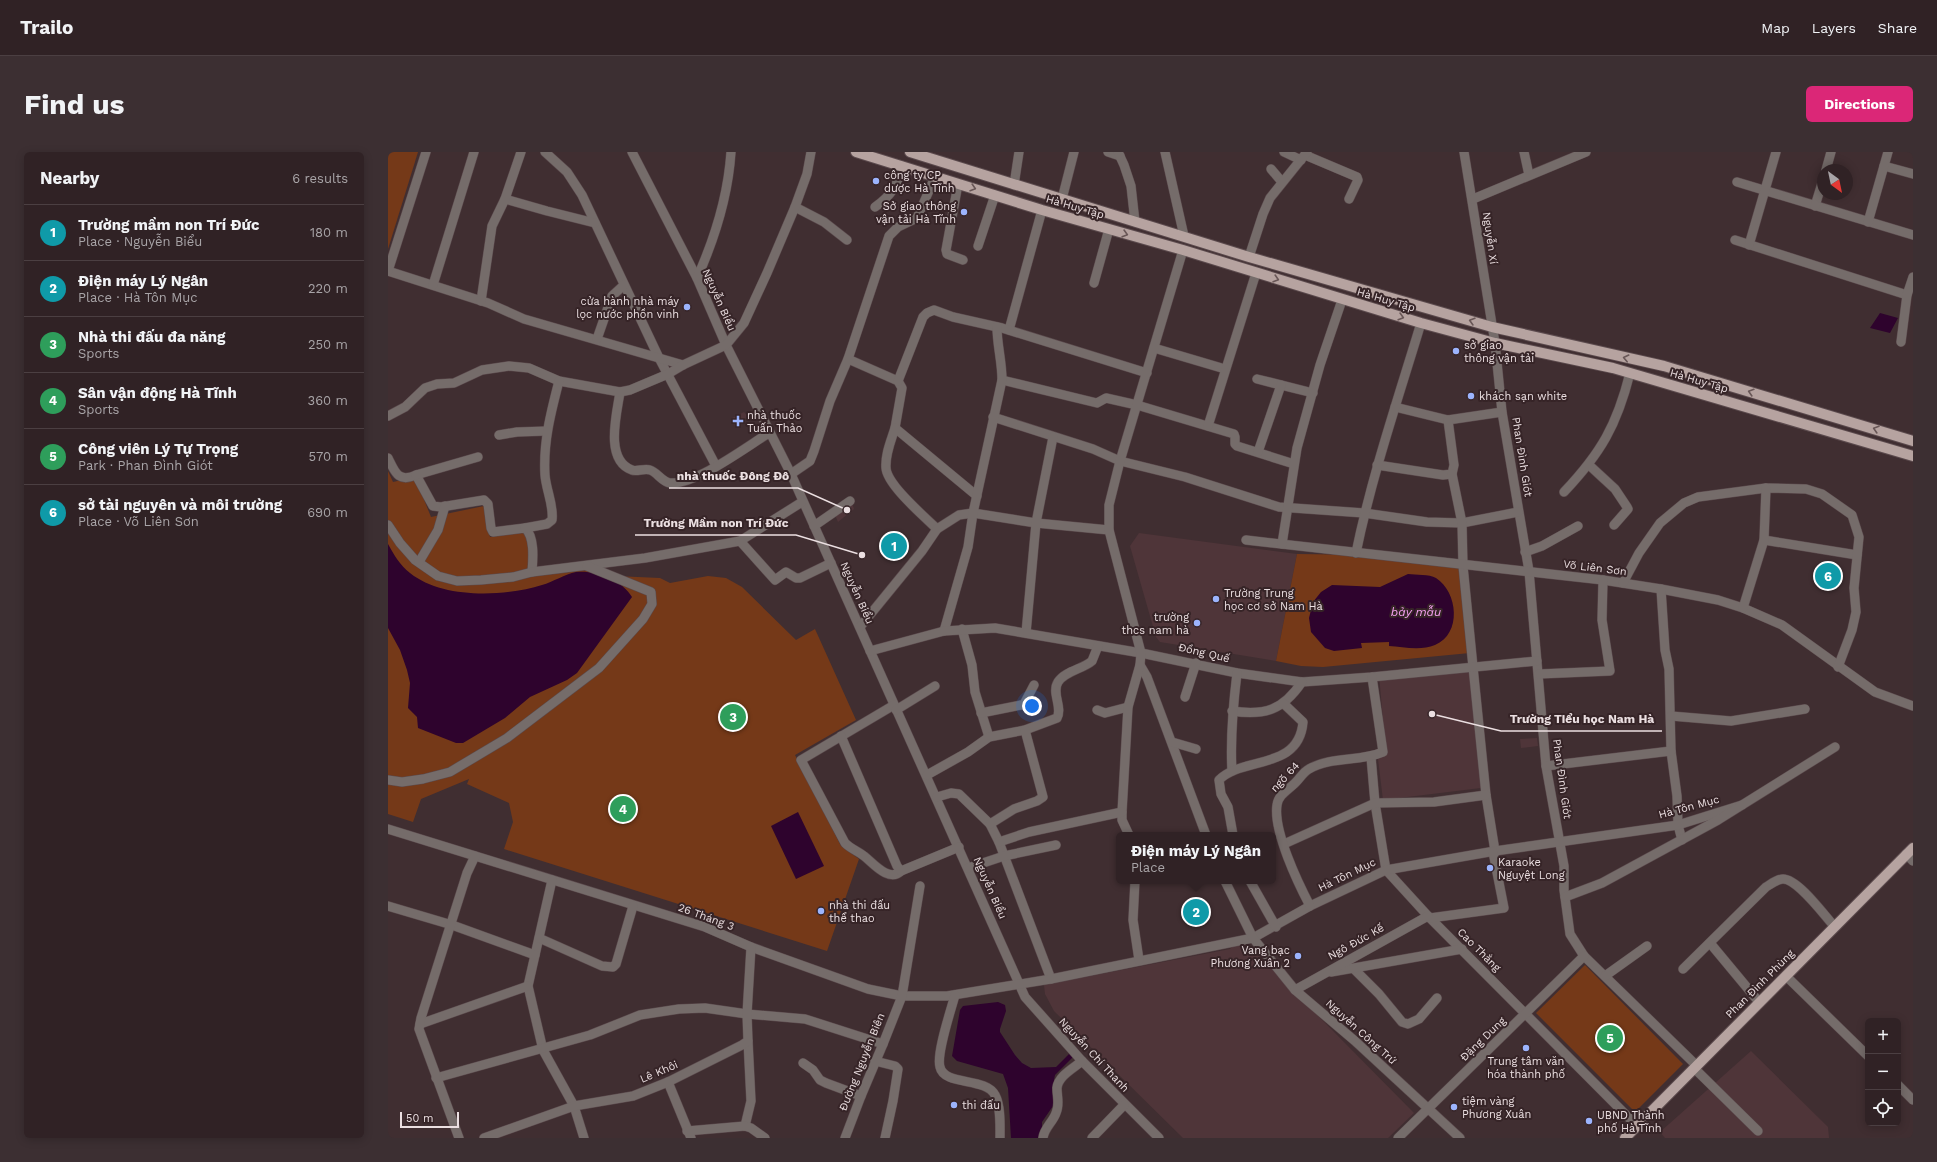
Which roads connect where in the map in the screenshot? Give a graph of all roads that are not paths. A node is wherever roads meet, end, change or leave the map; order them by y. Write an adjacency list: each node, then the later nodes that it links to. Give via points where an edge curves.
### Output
1 (426, 152): 58 (street)
2 (474, 152): 63 (street)
3 (521, 152): 36 (street)
4 (545, 152): 47 (street, via 567,172 582,195)
5 (632, 152): 61 (street, Nguyễn Biểu)
6 (731, 152): 61 (street, via 722,211)
7 (811, 152): 42 (street, via 807,174)
8 (856, 152): 24 (main road, Hà Huy Tập)
9 (910, 152): 33 (main road, Hà Huy Tập)
10 (1020, 152): 33 (street)
11 (1074, 152): 37 (street)
12 (1108, 152): 21 (street)
13 (1166, 152): 50 (street)
14 (1284, 152): 22 (street)
15 (1464, 152): 39 (street, Nguyễn Xí)
16 (1524, 152): 28 (street)
17 (1586, 152): 28 (street)
18 (1776, 152): 34 (street)
19 (1832, 152): 23 (street)
20 (1888, 152): 25 (street)
21 (1119, 154): 45 (street, via 1131,186)
22 (1304, 156): 30 (street); 38 (street, via 1357,177)
23 (1828, 164)
24 (902, 166): 29 (main road, Hà Huy Tập); 43 (street, via 899,179 888,198)
25 (1884, 166): 27 (street); 46 (street)
26 (1271, 169): 30 (street)
27 (1913, 174)
28 (1529, 175): 39 (street)
29 (935, 177): 32 (main road, Hà Huy Tập); 78 (street, via 917,218 889,236)
30 (1282, 182): 56 (street, via 1270,198)
31 (1737, 182): 34 (street)
32 (958, 184): 35 (main road, Hà Huy Tập, one-way to 35); 57 (street, via 946,250 947,254)
33 (1014, 185): 37 (main road, Hà Huy Tập)
34 (1765, 190): 41 (street); 53 (street)
35 (995, 195): 44 (main road, Hà Huy Tập); 54 (street)
36 (505, 198): 47 (street); 67 (street, via 492,226)
37 (1062, 199): 45 (main road, Hà Huy Tập)
38 (1349, 199)
39 (1473, 199): 70 (street, Nguyễn Xí)
40 (1817, 200): 41 (street)
41 (1815, 206): 46 (street)
42 (795, 207): 51 (street, via 824,222); 75 (street, via 744,323)
43 (875, 207)
44 (1042, 210): 48 (main road, Hà Huy Tập); 71 (street)
45 (1135, 222): 50 (main road, Hà Huy Tập)
46 (1868, 222): 49 (street)
47 (595, 223): 64 (street)
48 (1109, 229): 55 (main road, Hà Huy Tập, one-way to 55); 62 (street)
49 (1913, 235)
50 (1184, 236): 55 (main road); 56 (main road, Hà Huy Tập)
51 (847, 240)
52 (1735, 240): 53 (street)
53 (1749, 245): 65 (street)
54 (978, 246)
55 (1183, 250): 59 (main road, Hà Huy Tập); 76 (street)
56 (1249, 257): 70 (main road, Hà Huy Tập, one-way to 56)
57 (963, 260)
58 (388, 271): 63 (street)
59 (1256, 273): 66 (main road, Hà Huy Tập, one-way to 66); 80 (street)
60 (1913, 276): 65 (street)
61 (697, 278): 75 (street, Nguyễn Biểu)
62 (1094, 283)
63 (433, 285): 67 (street)
64 (624, 285): 72 (street, via 612,296); 77 (street)
65 (1907, 295): 73 (street)
66 (1342, 300): 68 (main road, Hà Huy Tập, one-way to 68); 90 (street)
67 (481, 301): 72 (street, via 524,319)
68 (1421, 323): 74 (main road, Hà Huy Tập); 92 (street)
69 (997, 327): 71 (street); 85 (street); 87 (street, via 934,310 927,313 918,329)
70 (1492, 327): 74 (street, Phan Đình Giót); 103 (main road, Hà Huy Tập, one-way to 70, via 1664,366)
71 (1009, 330): 81 (street)
72 (597, 339): 77 (street)
73 (1901, 342)
74 (1495, 343): 82 (main road, Hà Huy Tập); 93 (street, Phan Đình Giót)
75 (726, 345): 79 (street); 100 (street, Nguyễn Biểu)
76 (1154, 348): 80 (street); 81 (street)
77 (659, 358): 79 (street); 83 (street)
78 (848, 359): 87 (street); 113 (street, via 830,400 810,461)
79 (683, 364): 83 (street)
80 (1225, 369): 97 (street)
81 (1147, 373): 91 (street)
82 (1630, 373): 105 (main road, Hà Huy Tập); 111 (street, via 1615,421)
83 (668, 374): 89 (street); 112 (street)
84 (1257, 379): 88 (street)
85 (1002, 380): 91 (street, via 1098,403 1106,398); 95 (street)
86 (559, 381): 89 (street); 94 (street, via 529,368 509,366 482,370 454,383 425,388 405,407); 99 (street)
87 (898, 381): 98 (street, via 902,388)
88 (1281, 385): 90 (street); 104 (street)
89 (620, 392): 112 (street, via 614,439 618,456 626,466 632,470 650,470 668,483 679,483 700,476)
90 (1312, 393): 109 (street)
91 (1137, 405): 97 (street); 108 (street)
92 (1395, 407): 96 (street); 110 (street)
93 (1502, 412): 96 (street); 123 (street, Phan Đình Giót)
94 (388, 416)
95 (993, 417): 102 (street); 118 (street)
96 (1448, 420): 114 (street, via 1454,465)
97 (1208, 426): 104 (street, via 1234,434 1237,446)
98 (895, 428): 118 (street); 133 (street, via 887,450 886,469 902,495)
99 (547, 431): 101 (street, via 517,432); 132 (street, via 545,475 553,513 552,520 547,524)
100 (769, 433): 112 (street); 113 (street, Nguyễn Biểu)
101 (499, 436)
102 (1053, 437): 108 (street, via 1093,449); 126 (street)
103 (1913, 440)
104 (1258, 452): 109 (street)
105 (1913, 456)
106 (478, 457): 115 (street)
107 (388, 458): 115 (street, via 402,479)
108 (1120, 461): 122 (street, via 1184,477 1279,508); 134 (street, via 1109,505)
109 (1294, 464): 122 (street)
110 (1377, 465): 114 (street, via 1442,475); 124 (street)
111 (1589, 465): 117 (street); 129 (street, via 1615,490 1628,509)
112 (716, 466)
113 (791, 474): 120 (street, Nguyễn Biểu)
114 (1452, 474): 127 (street)
115 (416, 475): 121 (street, via 433,506)
116 (1766, 488): 136 (street); 141 (street, via 1806,489 1822,494 1839,505 1852,515 1856,525 1859,537); 149 (street, via 1698,498 1684,503 1660,523 1639,553)
117 (1564, 492)
118 (977, 496): 125 (street)
119 (850, 501): 130 (street)
120 (802, 502): 130 (street, Nguyễn Biểu); 137 (street)
121 (445, 506): 132 (street, via 484,500 488,504 493,532); 142 (street, via 438,530)
122 (1288, 507): 124 (street); 138 (street)
123 (1518, 512): 127 (street); 139 (street, Phan Đình Giót)
124 (1364, 513): 127 (street, via 1427,522); 140 (street)
125 (973, 514): 126 (street); 133 (street, via 959,515); 154 (street, via 968,547)
126 (1036, 523): 134 (street); 155 (street)
127 (1462, 523): 145 (street)
128 (388, 525): 142 (street, via 400,543)
129 (1614, 525)
130 (814, 526): 143 (street, Nguyễn Biểu)
131 (1578, 526): 139 (street, via 1542,546)
132 (525, 528): 147 (street, via 530,536)
133 (937, 529): 152 (street)
134 (1109, 530): 158 (street)
135 (1246, 540): 138 (street, Võ Liên Sơn)
136 (1764, 540): 141 (street); 151 (street)
137 (740, 541): 143 (street, via 775,580 786,572 800,578); 144 (street)
138 (1282, 544): 140 (street, Võ Liên Sơn)
139 (1525, 552): 146 (street, Phan Đình Giót)
140 (1356, 553): 145 (street, Võ Liên Sơn)
141 (1857, 555): 163 (street, via 1854,588 1856,612)
142 (419, 562): 147 (street, via 438,576 457,581 513,577)
143 (831, 563): 152 (street, Nguyễn Biểu)
144 (587, 566): 147 (street); 191 (street, via 651,592 652,604 643,619 599,668 507,738 450,772 402,782)
145 (1463, 566): 146 (street, Võ Liên Sơn); 162 (street)
146 (1529, 571): 148 (street, Võ Liên Sơn); 159 (street, Phan Đình Giót)
147 (532, 572)
148 (1603, 580): 149 (street, Võ Liên Sơn); 165 (street, via 1602,620 1610,671)
149 (1623, 583): 150 (street, Võ Liên Sơn)
150 (1661, 589): 151 (street, Võ Liên Sơn, via 1718,600); 179 (street)
151 (1743, 608): 163 (street, Võ Liên Sơn, via 1782,625)
152 (860, 627): 157 (street, Nguyễn Biểu)
153 (962, 629): 154 (street, Đồng Quế); 155 (street, Đồng Quế, via 995,628); 178 (street)
154 (944, 631): 157 (street, Đồng Quế)
155 (1026, 633): 156 (street, Đồng Quế)
156 (1098, 646): 158 (street, Đồng Quế); 180 (street, via 1092,661 1058,682 1056,688 1060,712 1057,718)
157 (870, 651): 174 (street, Nguyễn Biểu)
158 (1141, 653): 160 (street, Đồng Quế); 161 (street)
159 (1537, 661): 162 (street, Đồng Quế); 165 (street, Phan Đình Giót)
160 (1196, 663): 164 (street, Đồng Quế); 170 (street)
161 (1140, 665): 173 (street); 183 (street)
162 (1473, 667): 166 (street, Đồng Quế); 192 (street)
163 (1838, 667): 172 (street, Võ Liên Sơn, via 1875,692)
164 (1237, 673): 167 (street, Đồng Quế); 177 (street)
165 (1539, 674): 188 (street, Phan Đình Giót)
166 (1372, 677): 167 (street, Đồng Quế); 187 (street, via 1383,752)
167 (1302, 682): 171 (street, via 1293,695)
168 (1034, 685): 178 (street, via 1024,704)
169 (935, 686): 174 (street)
170 (1185, 697)
171 (1283, 703): 177 (street, via 1278,708 1252,714); 189 (street, via 1302,722 1298,741 1267,762)
172 (1913, 706)
173 (1128, 707): 176 (street, via 1104,713); 196 (street)
174 (895, 708): 181 (street); 190 (street, Nguyễn Biểu)
175 (1805, 709): 179 (street, via 1731,721)
176 (1097, 710)
177 (1232, 711): 189 (street)
178 (981, 713): 182 (street)
179 (1671, 716): 186 (street)
180 (1025, 730): 182 (street); 197 (street, via 1043,797 1037,802 1014,809)
181 (841, 736): 215 (street); 215 (street, via 801,760 845,843 880,870 891,875)
182 (989, 737): 190 (street)
183 (1172, 742): 185 (street); 201 (street)
184 (1835, 747): 195 (street)
185 (1196, 748)
186 (1670, 752): 188 (street); 198 (street, via 1677,796)
187 (1371, 757): 194 (street); 206 (street, ngõ 64, via 1343,759 1308,769 1280,797 1277,805)
188 (1546, 766): 205 (street, Phan Đình Giót)
189 (1232, 771): 202 (street, via 1219,780)
190 (927, 775): 193 (street, Nguyễn Biểu)
191 (388, 780)
192 (1486, 795): 194 (street, via 1434,802); 209 (street)
193 (937, 797): 197 (street, via 951,793 959,794); 208 (street, Nguyễn Biểu)
194 (1375, 803): 206 (street); 214 (street)
195 (1742, 805): 198 (street, Hà Tôn Mục); 203 (street)
196 (1122, 812): 200 (street, via 1122,820); 204 (street, via 1029,832)
197 (990, 824): 204 (street)
198 (1678, 825): 203 (street); 205 (street, Hà Tôn Mục)
199 (388, 829): 211 (street, 26 Tháng 3)
200 (1128, 832)
201 (1205, 832)
202 (1232, 832)
203 (1682, 840): 221 (street, via 1602,883)
204 (999, 842): 212 (street)
205 (1559, 842): 209 (street, Hà Tôn Mục); 221 (street, Phan Đình Giót, via 1564,866)
206 (1284, 844): 224 (street, ngõ 64, via 1293,872)
207 (1056, 845): 212 (street)
208 (958, 847): 213 (street, Nguyễn Biểu); 215 (street)
209 (1494, 851): 214 (street, Hà Tôn Mục); 225 (street, via 1504,908)
210 (1911, 854): 227 (main road, Phan Đình Phùng)
211 (475, 856): 216 (street, 26 Tháng 3); 226 (street, via 467,873)
212 (1004, 856): 213 (street); 243 (street)
213 (968, 868): 244 (street, Nguyễn Biểu)
214 (1386, 870): 224 (street, Hà Tôn Mục); 225 (street, Cao Thắng)
215 (901, 871)
216 (552, 880): 223 (street, 26 Tháng 3); 229 (street)
217 (1135, 884): 237 (street, via 1133,920)
218 (1226, 884): 230 (street, Nguyễn Công Trứ)
219 (1252, 884): 228 (street)
220 (920, 886): 248 (street, Đường Nguyễn Biên)
221 (1565, 897): 236 (street, Phan Đình Giót, via 1570,934)
222 (388, 906): 226 (street)
223 (633, 906): 229 (street, via 613,967 602,966); 233 (street, 26 Tháng 3, via 705,927)
224 (1310, 906): 228 (street, Hà Tôn Mục)
225 (1429, 917): 234 (street, Cao Thắng); 240 (street, Ngô Đức Kế)
226 (452, 925): 235 (street); 253 (street)
227 (1834, 926): 231 (street, via 1797,886 1781,879 1766,887); 242 (main road, Phan Đình Phùng)
228 (1276, 927): 230 (street, Hà Tôn Mục)
229 (539, 938): 235 (street)
230 (1253, 938): 237 (street, Hà Tôn Mục); 246 (street, Nguyễn Công Trứ)
231 (1710, 943): 239 (street); 250 (street)
232 (1647, 946): 241 (street)
233 (751, 947): 248 (street, 26 Tháng 3, via 868,989); 251 (street)
234 (1462, 950): 238 (street); 252 (street, Cao Thắng)
235 (535, 955): 245 (street)
236 (1584, 956): 241 (street, Phan Đình Giót); 252 (street, Đặng Dung)
237 (1139, 960): 243 (street, Hà Tôn Mục)
238 (1354, 969): 240 (street); 249 (street, via 1402,1022 1408,1024 1419,1019)
239 (1683, 969)
240 (1324, 974): 246 (street, Ngô Đức Kế)
241 (1605, 976): 261 (street, Phan Đình Giót)
242 (1786, 976): 250 (main road, Phan Đình Phùng); 257 (street)
243 (1051, 979): 244 (street, Hà Tôn Mục)
244 (1018, 983): 247 (street, 26 Tháng 3); 259 (street, Nguyễn Chí Thanh, via 1025,997)
245 (528, 986): 253 (street); 256 (street)
246 (1295, 990): 269 (street, Nguyễn Công Trứ)
247 (955, 995): 248 (street, 26 Tháng 3); 280 (street, via 939,1066 948,1076 986,1087 995,1094)
248 (902, 996): 255 (street, Đường Nguyễn Biên)
249 (1437, 998)
250 (1759, 1002): 261 (main road, Phan Đình Phùng)
251 (747, 1014): 254 (street); 255 (street, via 805,1019); 256 (street, via 705,1008 640,1015)
252 (1526, 1014): 269 (street, Đặng Dung); 271 (street, Cao Thắng)
253 (420, 1024): 262 (street, via 419,1029)
254 (748, 1041): 263 (street, Lê Khôi); 270 (street, via 751,1101)
255 (883, 1044): 258 (street, Đường Nguyễn Biên)
256 (544, 1050): 262 (street); 268 (street)
257 (1866, 1054)
258 (875, 1061): 265 (street, Đường Nguyễn Biên); 279 (street, via 898,1069)
259 (1082, 1061): 267 (street, Nguyễn Chí Thanh); 281 (street, via 1059,1080 1056,1114)
260 (803, 1063): 265 (street, via 813,1070 820,1080)
261 (1695, 1067): 271 (main road, Phan Đình Phùng); 272 (street, Phan Đình Giót)
262 (436, 1078): 274 (street)
263 (668, 1082): 268 (street, Lê Khôi, via 633,1096); 273 (street)
264 (1901, 1088): 266 (street)
265 (861, 1096): 278 (street, Đường Nguyễn Biên)
266 (1913, 1100)
267 (1124, 1105): 282 (street); 283 (street, Nguyễn Chí Thanh)
268 (574, 1106): 275 (street, Lê Khôi); 276 (street)
269 (1429, 1108): 284 (street, Đặng Dung); 285 (street, Nguyễn Công Trứ)
270 (745, 1126): 273 (street); 277 (street)
271 (1637, 1126): 286 (main road, Phan Đình Phùng)
272 (1758, 1131)
273 (689, 1134)
274 (459, 1138)
275 (484, 1138)
276 (584, 1138)
277 (765, 1138)
278 (846, 1138)
279 (885, 1138)
280 (1000, 1138)
281 (1042, 1138)
282 (1092, 1138)
283 (1158, 1138)
284 (1398, 1138)
285 (1460, 1138)
286 (1625, 1138)

